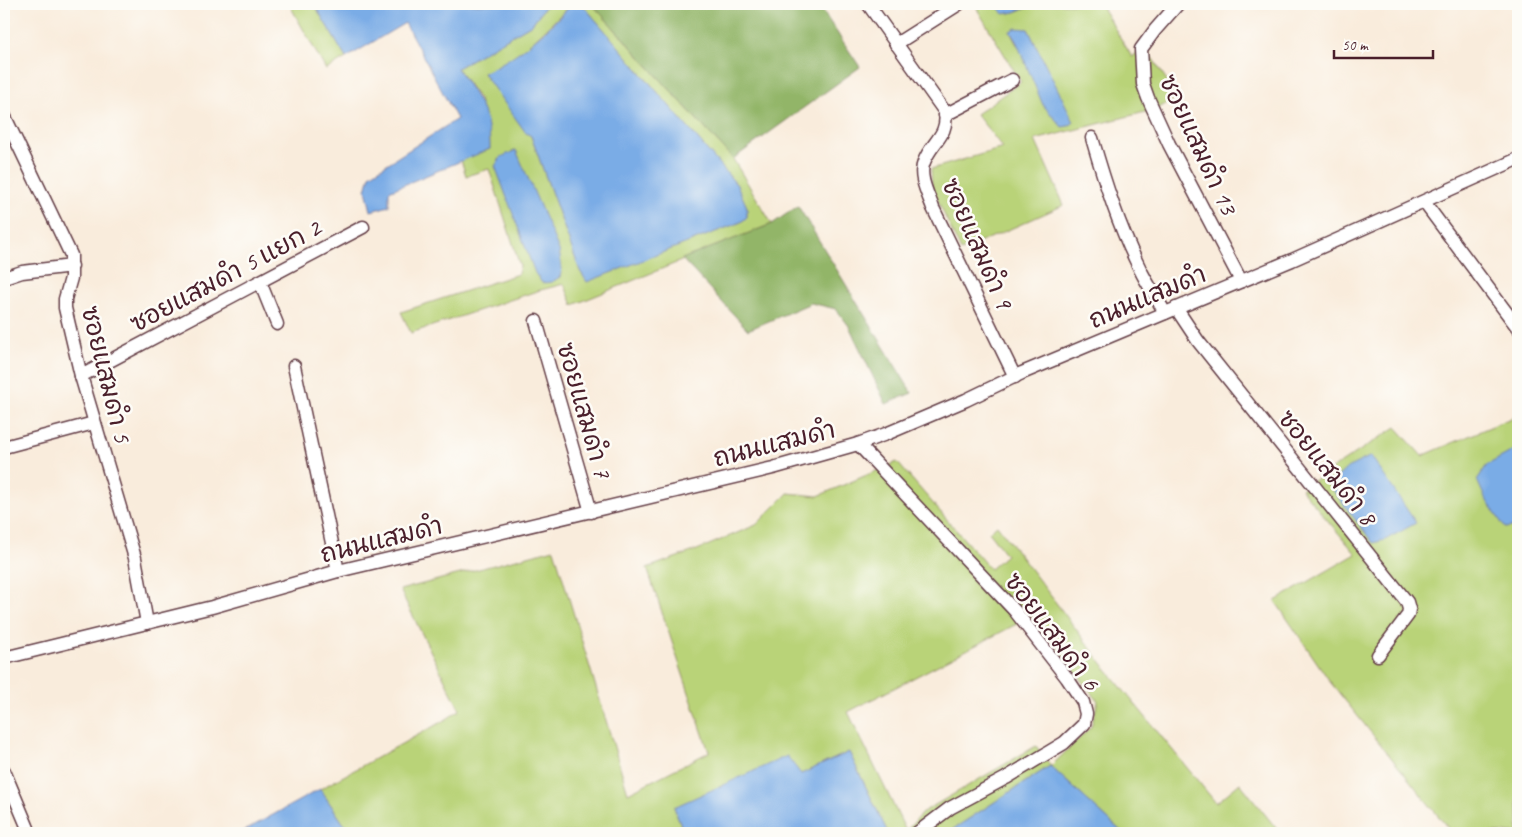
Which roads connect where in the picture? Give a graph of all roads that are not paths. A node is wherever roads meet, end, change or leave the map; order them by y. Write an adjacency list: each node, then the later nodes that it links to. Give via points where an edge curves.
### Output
1 (868, 4): 4 (street)
2 (959, 4): 4 (street)
3 (1178, 4): 14 (street, ซอยแสมดำ 13, via 1141,49 1143,84 1169,144)
4 (896, 44): 7 (street)
5 (1012, 80): 7 (street)
6 (4, 115): 12 (street, ซอยแสมดำ 5, via 71,254)
7 (945, 115): 22 (street, ซอยแสมดำ 9, via 945,129 923,162 923,179)
8 (1092, 138): 16 (street, ซอยแสมดำ 8, via 1109,195 1140,270)
9 (1518, 159): 10 (street, ถนนแสมดำ)
10 (1424, 202): 14 (street, ถนนแสมดำ); 19 (street)
11 (363, 227): 15 (street, ซอยแสมดำ 5 แยก 2)
12 (72, 266): 13 (street, via 22,272); 21 (street, ซอยแสมดำ 5, via 66,308)
13 (4, 278)
14 (1241, 281): 16 (street, ถนนแสมดำ)
15 (260, 282): 18 (street); 21 (street, ซอยแสมดำ 5 แยก 2)
16 (1170, 311): 22 (street, ถนนแสมดำ); 29 (street, ซอยแสมดำ 8, via 1198,341 1407,602 1408,615)
17 (536, 321): 26 (street, ซอยแสมดำ 7)
18 (277, 324)
19 (1518, 328)
20 (294, 366): 27 (street)
21 (80, 376): 23 (street, ซอยแสมดำ 5)
22 (1015, 377): 24 (street, ถนนแสมดำ)
23 (94, 423): 25 (street); 28 (street, ซอยแสมดำ 5, via 135,558)
24 (858, 444): 26 (street, ถนนแสมดำ); 33 (street, ซอยแสมดำ 6, via 1015,611 1067,678 1083,702 1086,714 1084,724 1064,743 950,808)
25 (4, 446)
26 (590, 512): 27 (street, ถนนแสมดำ)
27 (338, 572): 28 (street, ถนนแสมดำ)
28 (147, 623): 30 (street, ถนนแสมดำ)
29 (1378, 655)
30 (4, 658)
31 (4, 771): 32 (street)
32 (30, 833)
33 (917, 833)

